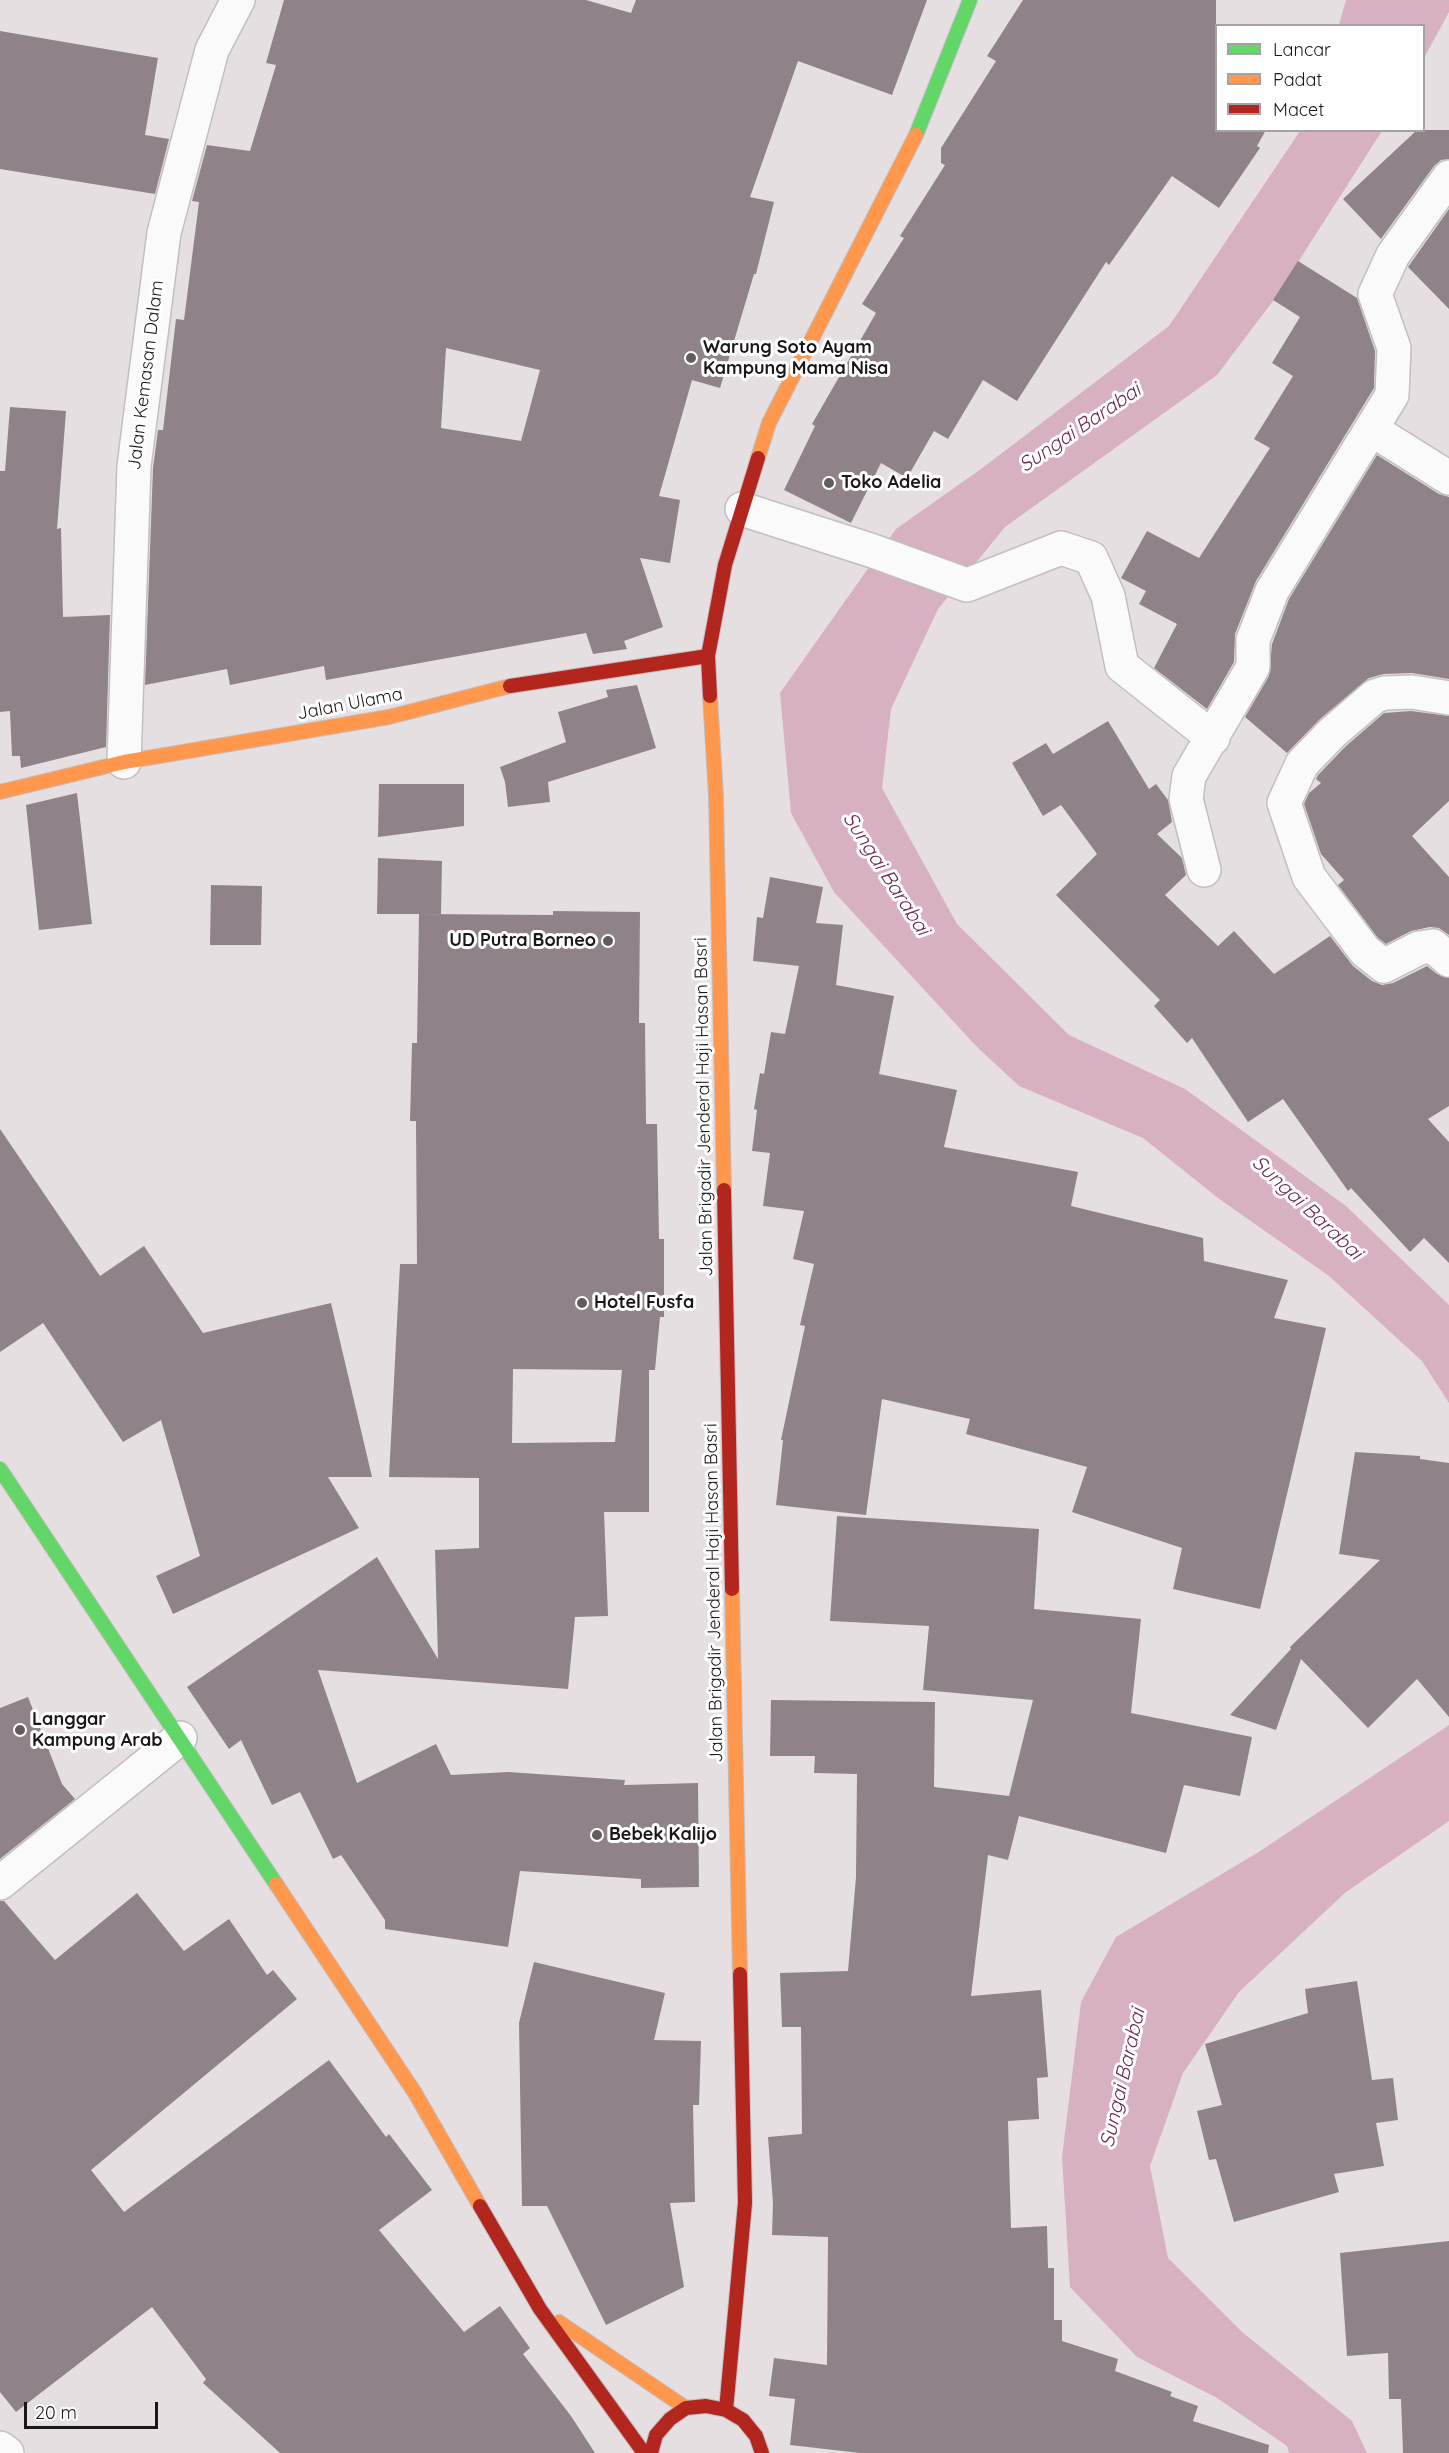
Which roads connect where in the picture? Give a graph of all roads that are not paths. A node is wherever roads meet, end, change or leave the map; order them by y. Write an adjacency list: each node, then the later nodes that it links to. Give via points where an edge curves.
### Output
1 (238, 0): 10 (street, Jalan Kemasan Dalam, via 212,50 164,233 134,466)
2 (970, 0): 6 (main road, Jalan Brigadir Jenderal Haji Hasan Basri, via 921,124 770,423)
3 (1449, 177): 4 (street, via 1393,255 1375,294 1394,348 1392,395)
4 (1371, 429): 5 (street); 9 (street, via 1272,591 1253,640 1253,667)
5 (1449, 478)
6 (742, 509): 7 (main road, Jalan Brigadir Jenderal Haji Hasan Basri, via 725,566); 9 (street, via 967,585 1061,548 1091,558 1108,596 1122,666)
7 (708, 656): 10 (main road, Jalan Ulama, via 527,682 388,717); 19 (main road, Jalan Brigadir Jenderal Haji Hasan Basri, via 716,808 745,2203)
8 (1449, 698): 13 (street, via 1412,692 1375,696 1302,764 1284,803 1310,877 1365,951 1384,966 1419,948 1433,946)
9 (1213, 738): 12 (street, via 1189,777 1186,799)
10 (124, 762): 11 (main road, Jalan Ulama)
11 (0, 792)
12 (1204, 870)
13 (1449, 960)
14 (0, 1469): 15 (main road)
15 (180, 1738): 16 (street); 17 (main road, via 415,2093)
16 (0, 1883)
17 (540, 2309): 18 (main road); 22 (main road)
18 (686, 2408): 19 (main road); 23 (main road, via 656,2434)
19 (726, 2410): 24 (main road, via 743,2420 756,2436)
20 (0, 2448): 21 (street)
21 (7, 2453)
22 (644, 2453)
23 (651, 2453)
24 (762, 2453)

